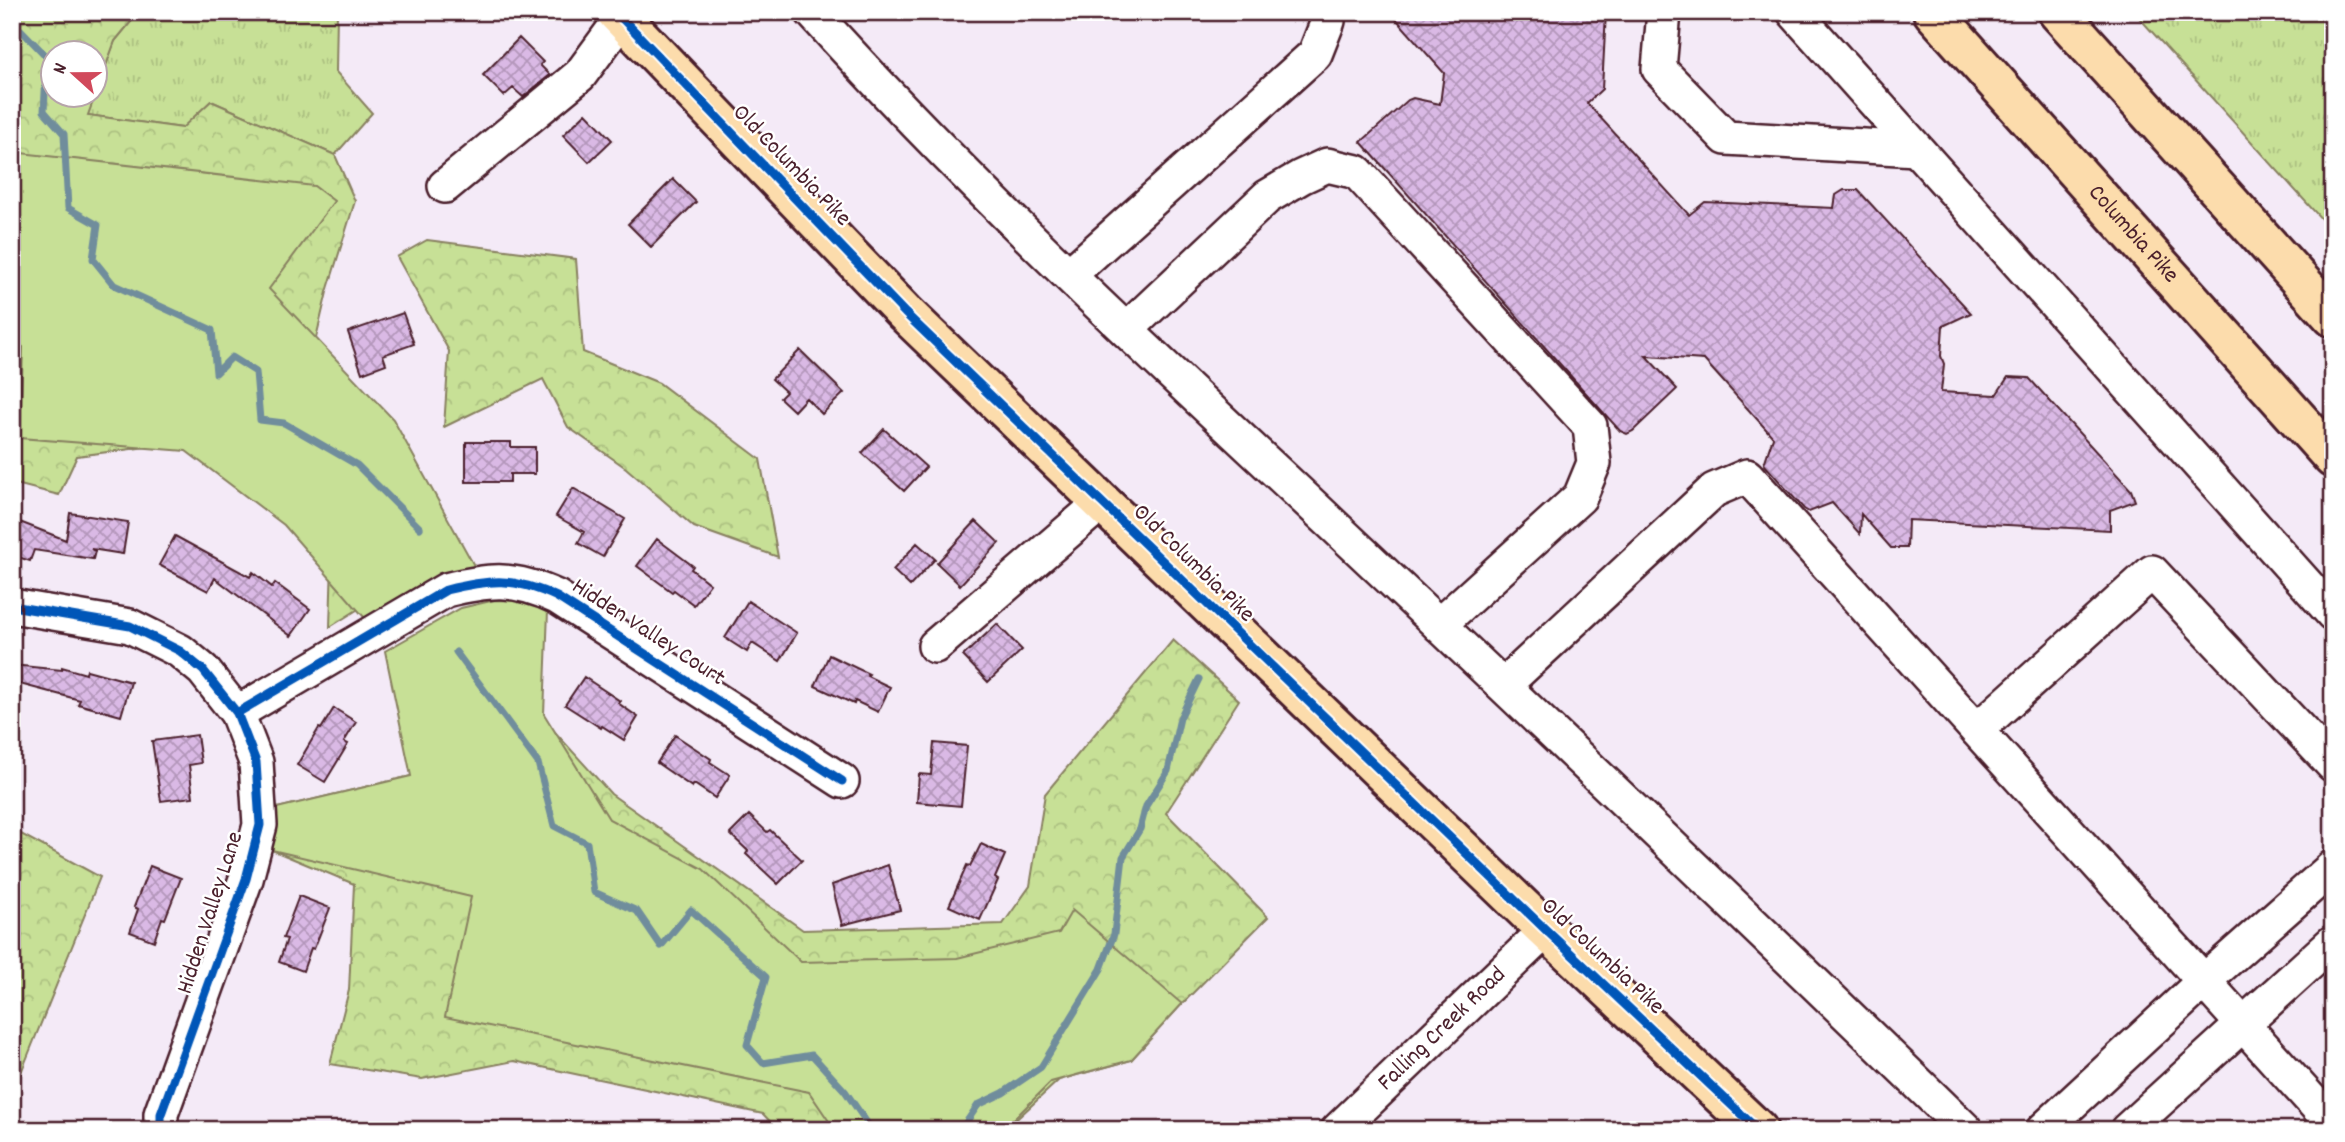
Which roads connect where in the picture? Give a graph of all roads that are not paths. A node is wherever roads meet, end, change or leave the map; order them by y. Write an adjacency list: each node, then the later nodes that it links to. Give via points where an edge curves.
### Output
1 (812, 12): 10 (street, via 950,159)
2 (1325, 12): 10 (street, via 1328,21 1315,54)
3 (1664, 12): 8 (street, via 1659,69 1726,138)
4 (1794, 12): 8 (street)
5 (1933, 12): 13 (main road, Columbia Pike)
6 (2058, 12): 11 (main road)
7 (619, 15): 9 (street, via 580,75); 14 (main road, Old Columbia Pike, via 905,313)
8 (1916, 149): 16 (street)
9 (445, 186)
10 (1069, 275): 12 (street)
11 (2333, 317)
12 (1126, 330): 17 (street); 17 (street, via 1267,197 1327,165 1357,172 1590,426 1594,463 1580,497)
13 (2333, 458)
14 (1101, 503): 18 (street); 25 (main road, Old Columbia Pike)
15 (12, 606): 20 (street, Hidden Valley Lane, via 130,626 180,650 203,670)
16 (2333, 614)
17 (1439, 625): 19 (street)
18 (935, 646)
19 (1503, 685): 21 (street, via 1714,490 1747,476); 33 (street)
20 (237, 713): 23 (street, Hidden Valley Court, via 446,590 483,580 511,583 534,586 557,597); 30 (street, Hidden Valley Lane, via 256,762 260,825 246,879 161,1114)
21 (1977, 730): 22 (street, via 2152,572); 27 (street)
22 (2333, 765)
23 (842, 781)
24 (2333, 867): 27 (street)
25 (1546, 930): 31 (street, Falling Creek Road); 32 (main road, Old Columbia Pike)
26 (2333, 942): 28 (street)
27 (2204, 981): 28 (street); 34 (street)
28 (2242, 1023): 29 (street); 35 (street)
29 (2333, 1124)
30 (161, 1130)
31 (1338, 1130)
32 (1758, 1130)
33 (1966, 1130)
34 (2043, 1130)
35 (2127, 1130)

